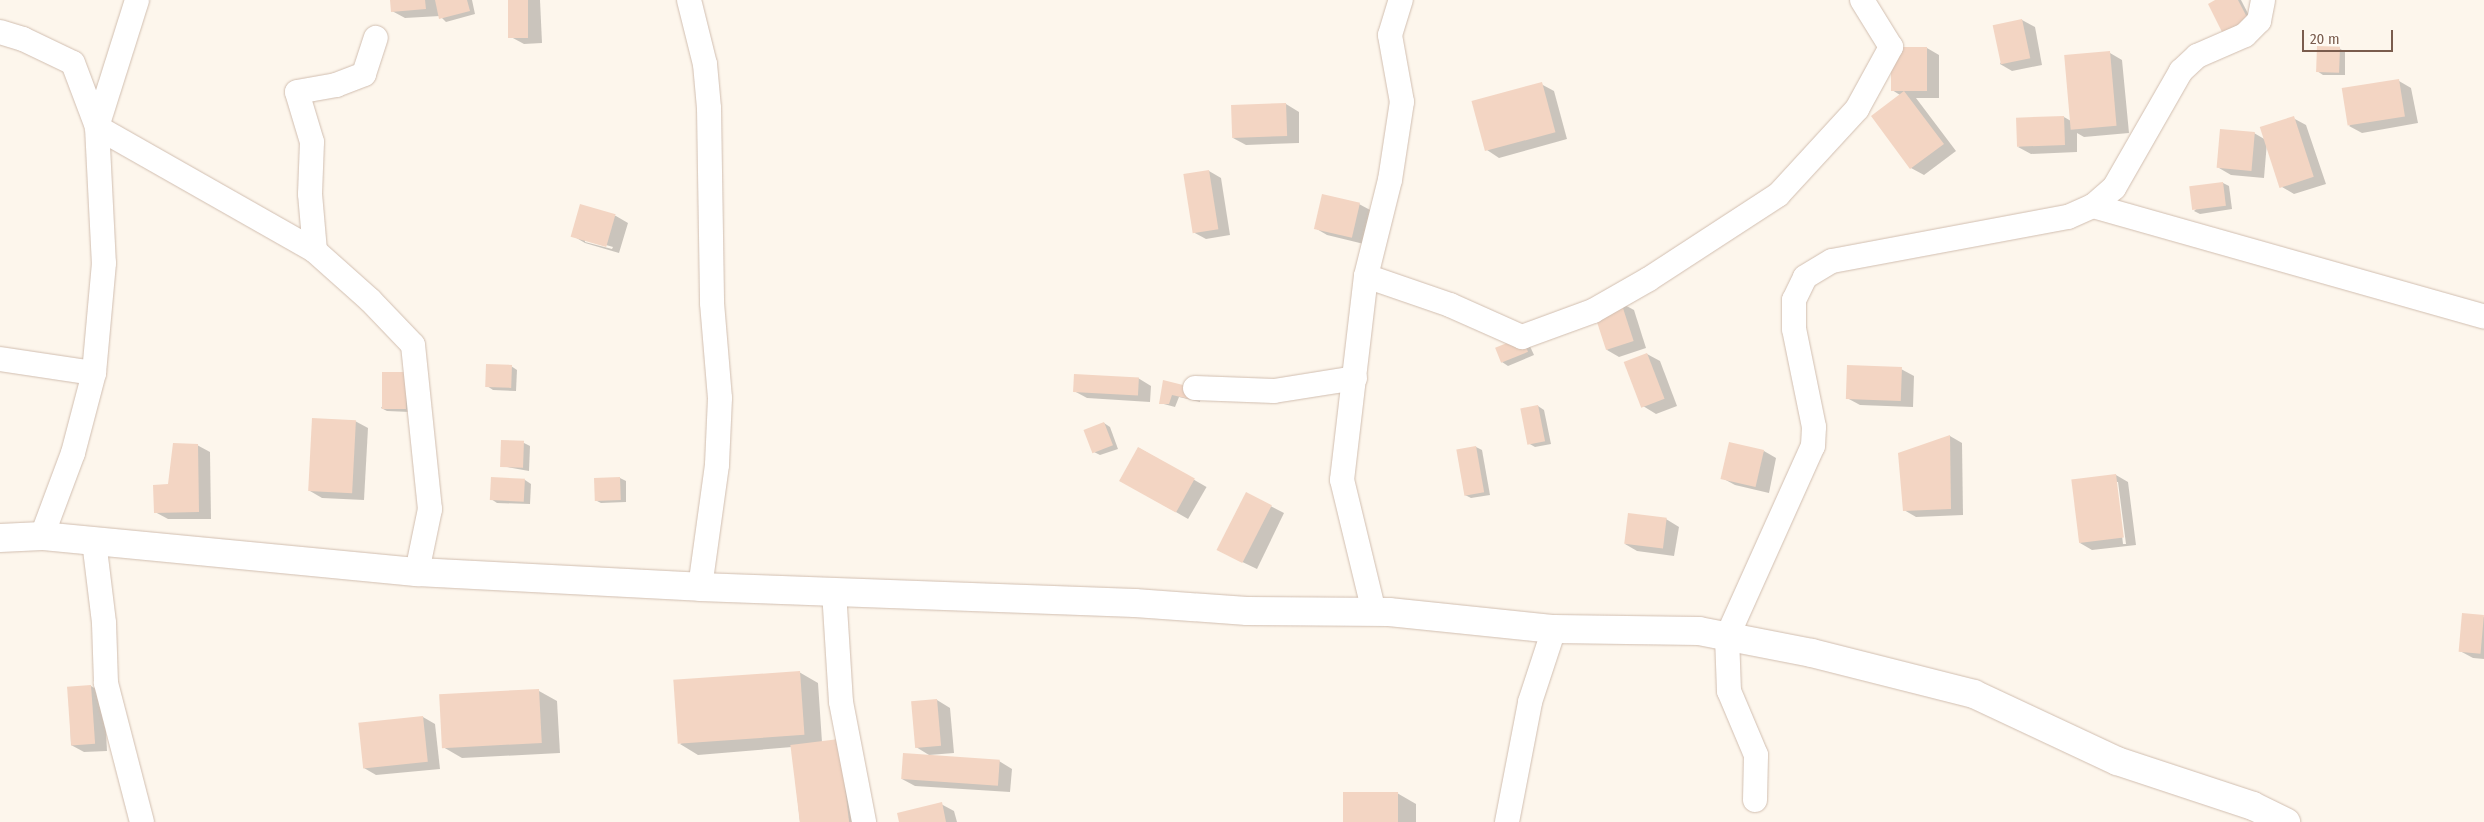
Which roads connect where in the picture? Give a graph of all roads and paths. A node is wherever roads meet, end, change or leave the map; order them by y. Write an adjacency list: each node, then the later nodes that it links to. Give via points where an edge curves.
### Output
1 (137, 0): 8 (street)
2 (689, 0): 21 (street, via 704,64 708,108 712,303 720,398 717,465)
3 (1401, 0): 11 (street, via 1390,35 1402,102 1390,180)
4 (1862, 0): 11 (street, via 1891,47 1857,109 1778,195 1649,279 1593,311 1522,337 1450,305)
5 (2263, 0): 9 (street, via 2259,21 2245,35 2197,56 2181,71 2114,188)
6 (0, 32): 8 (street, via 23,39 73,63)
7 (376, 38): 10 (street, via 364,74 336,85 298,92 312,142 310,194)
8 (97, 127): 10 (street); 14 (street, via 104,263)
9 (2093, 206): 12 (street); 25 (street, via 2068,217 1832,261 1805,277 1794,300 1794,329 1814,426 1813,446)
10 (315, 250): 20 (street, via 413,345 430,509)
11 (1366, 276): 15 (street)
12 (2484, 317)
13 (0, 359): 14 (street)
14 (94, 373): 17 (street, via 73,453)
15 (1355, 378): 16 (street, via 1274,391); 23 (street, via 1342,480)
16 (1196, 388)
17 (42, 536): 18 (main road); 19 (main road)
18 (0, 538)
19 (94, 541): 20 (main road); 27 (street, via 104,623 106,683)
20 (417, 572): 21 (main road)
21 (700, 587): 22 (main road)
22 (834, 590): 23 (main road, via 1247,611); 28 (street, via 842,702)
23 (1374, 612): 24 (main road)
24 (1554, 629): 25 (main road, via 1699,632); 29 (street, via 1530,702)
25 (1727, 637): 26 (street, via 1729,691 1756,755); 30 (main road, via 1812,652 1974,694 2117,760 2253,806)
26 (1755, 800)
27 (142, 822)
28 (864, 822)
29 (1507, 822)
30 (2286, 822)

